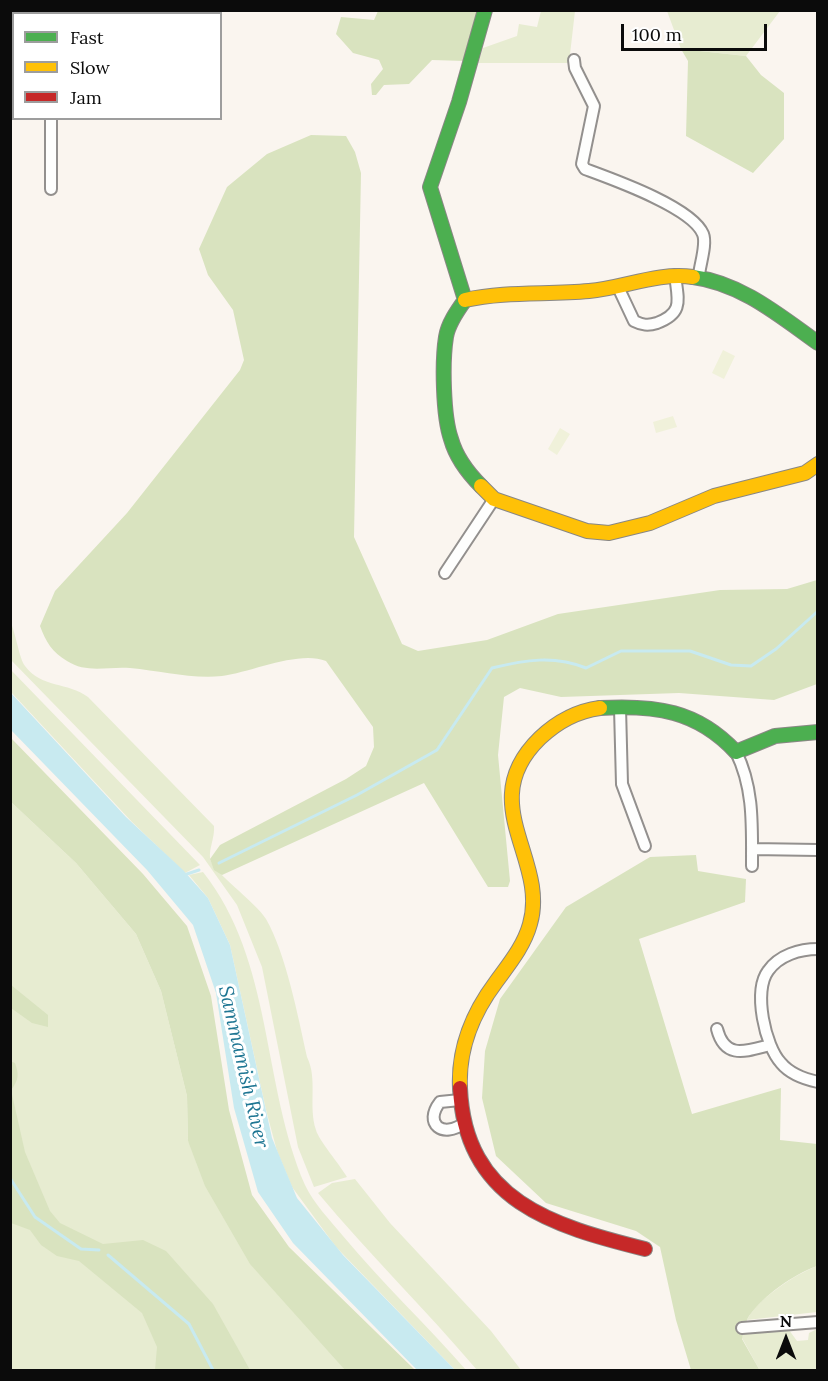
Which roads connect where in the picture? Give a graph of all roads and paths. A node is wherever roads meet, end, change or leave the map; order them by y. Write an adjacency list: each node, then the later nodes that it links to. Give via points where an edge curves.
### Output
1 (485, 10): 8 (street, via 459,102 431,178 432,197)
2 (574, 60): 6 (street, via 594,106 582,164 585,169 638,188 698,225 704,236)
3 (51, 120): 4 (street)
4 (51, 189)
5 (675, 275): 6 (street); 7 (street); 7 (street, via 676,311 671,318 651,325 634,321)
6 (699, 276): 9 (street, via 741,290)
7 (618, 287): 8 (street, via 491,293)
8 (465, 300): 11 (street, via 446,336 445,410 457,455)
9 (818, 343)
10 (818, 464): 11 (street, via 805,472 714,496 650,523 609,533 587,531)
11 (494, 499): 12 (street)
12 (445, 573)
13 (620, 708): 15 (street, via 682,713 722,735); 16 (street, via 622,784); 24 (street, via 594,709 558,722 539,737 521,764 511,808 533,890 532,918 528,933 488,990 469,1026 463,1042)
14 (818, 732): 15 (street, via 789,732 764,738)
15 (736, 752): 17 (street, via 748,780 752,803)
16 (645, 846)
17 (752, 849): 18 (street); 19 (street)
18 (818, 850)
19 (752, 866)
20 (818, 949): 22 (street, via 795,951 768,971 762,1007)
21 (717, 1029): 22 (street, via 720,1041 732,1050)
22 (770, 1045): 23 (street, via 781,1064 792,1073)
23 (818, 1082)
24 (460, 1100): 25 (street); 25 (street, via 440,1102 433,1120 446,1132)
25 (464, 1123): 26 (street, via 480,1158 498,1184 529,1210 570,1229)
26 (645, 1249)
27 (818, 1322): 28 (street)
28 (742, 1328)

